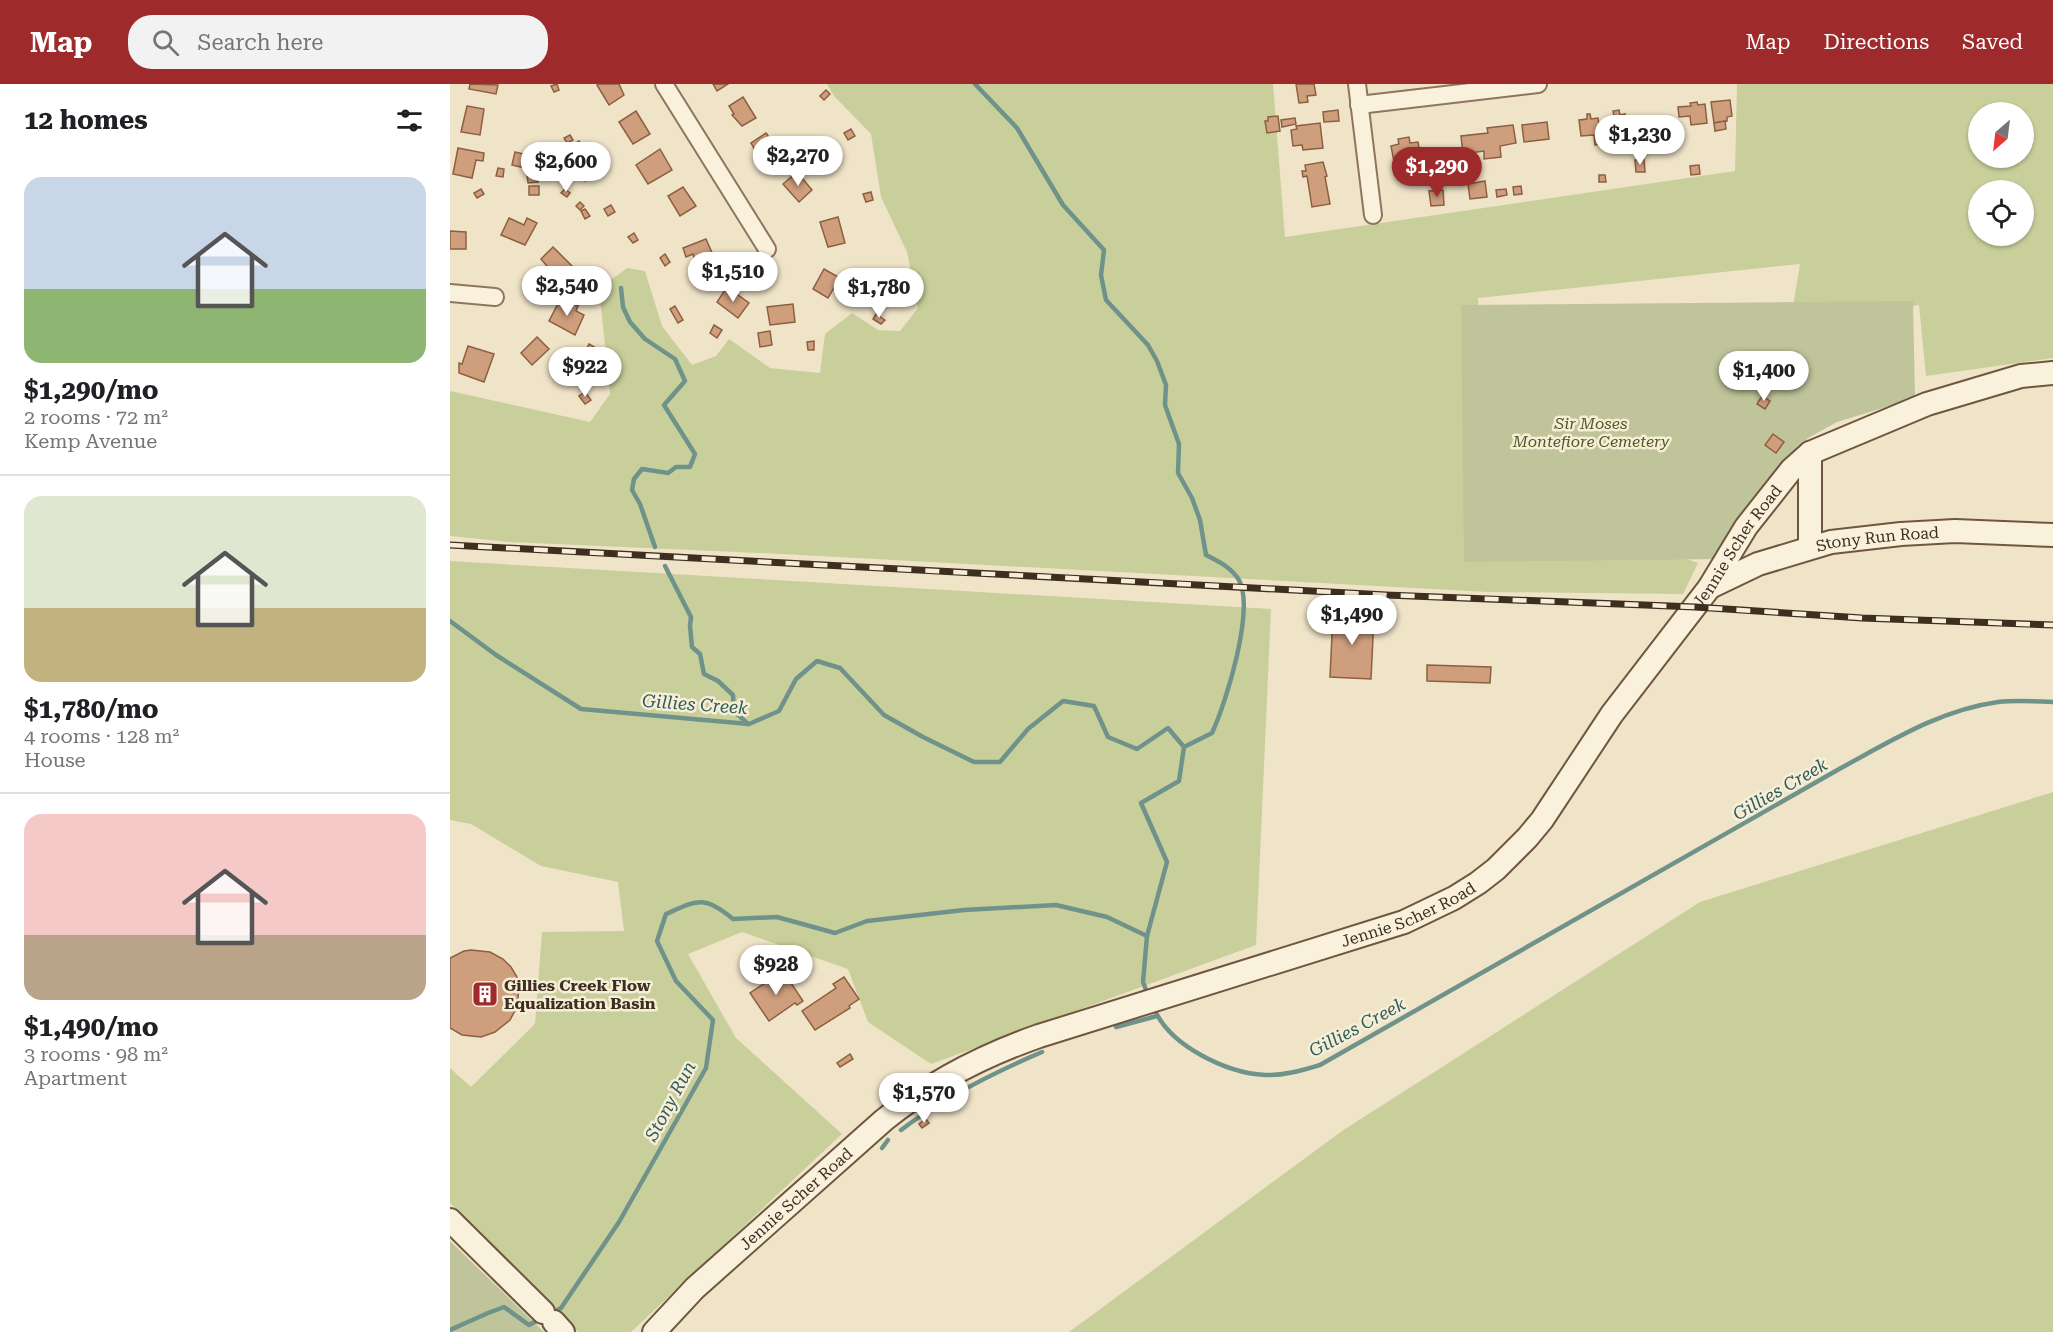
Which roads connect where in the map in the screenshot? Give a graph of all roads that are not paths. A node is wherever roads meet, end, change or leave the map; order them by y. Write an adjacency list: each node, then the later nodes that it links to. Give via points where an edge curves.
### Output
1 (664, 84): 6 (street)
2 (1357, 84): 4 (street)
3 (1538, 84): 4 (street)
4 (1359, 105): 5 (street)
5 (1373, 215)
6 (767, 249)
7 (450, 293): 8 (street)
8 (495, 297)
9 (2053, 373): 10 (street, Jennie Scher Road, via 2021,376 1927,405)
10 (1810, 453): 12 (street); 13 (street, Jennie Scher Road, via 1791,470 1746,527)
11 (2053, 535): 12 (street, Stony Run Road, via 1954,531)
12 (1810, 547): 13 (street, Stony Run Road, via 1758,564)
13 (1709, 588): 16 (street, Jennie Scher Road, via 1612,714 1542,820 1512,854 1478,883 1404,922 1000,1050 935,1083 908,1100 695,1288)
14 (450, 1220): 15 (street)
15 (553, 1322)
16 (654, 1332)

